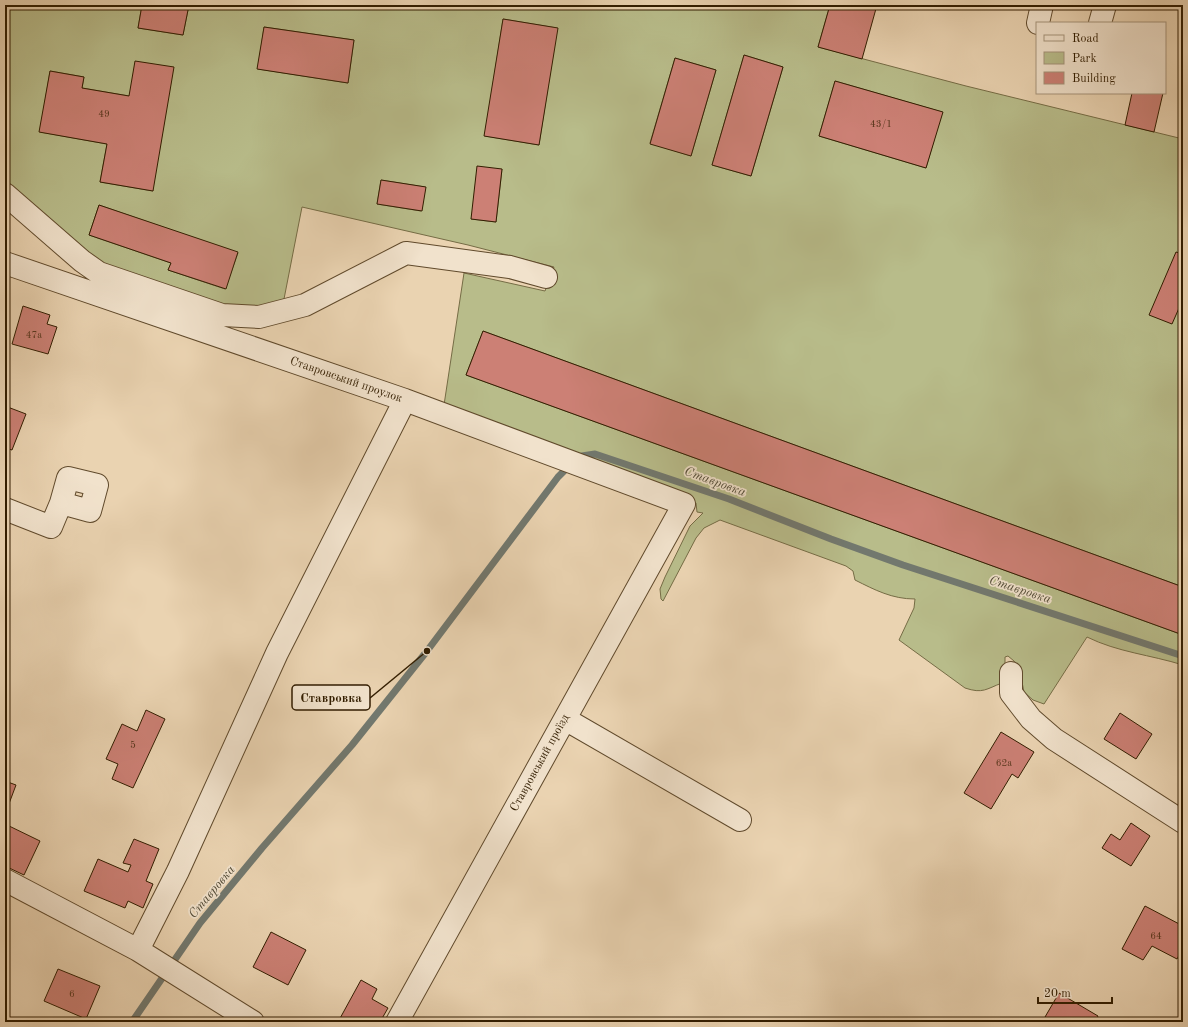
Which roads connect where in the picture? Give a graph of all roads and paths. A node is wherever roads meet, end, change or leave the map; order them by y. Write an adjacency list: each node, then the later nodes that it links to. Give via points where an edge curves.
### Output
1 (1042, 5): 3 (street)
2 (1104, 5): 4 (street)
3 (1038, 22)
4 (1100, 22)
5 (5, 194): 7 (street, via 99,274 222,316 259,317 305,305 406,253 510,267)
6 (5, 263): 8 (street, Ставровський проулок)
7 (546, 277)
8 (405, 400): 10 (street, Ставровський проулок); 17 (street, via 277,653 178,871)
9 (61, 503): 11 (street, via 51,527)
10 (684, 504): 13 (street, Ставровський проїзд)
11 (5, 509)
12 (1011, 673): 15 (street, via 1011,692 1031,719 1054,739)
13 (565, 719): 14 (street); 19 (street, Ставровський проїзд)
14 (740, 820)
15 (1183, 822)
16 (5, 880): 17 (street)
17 (138, 950): 18 (street)
18 (253, 1022)
19 (397, 1022)

